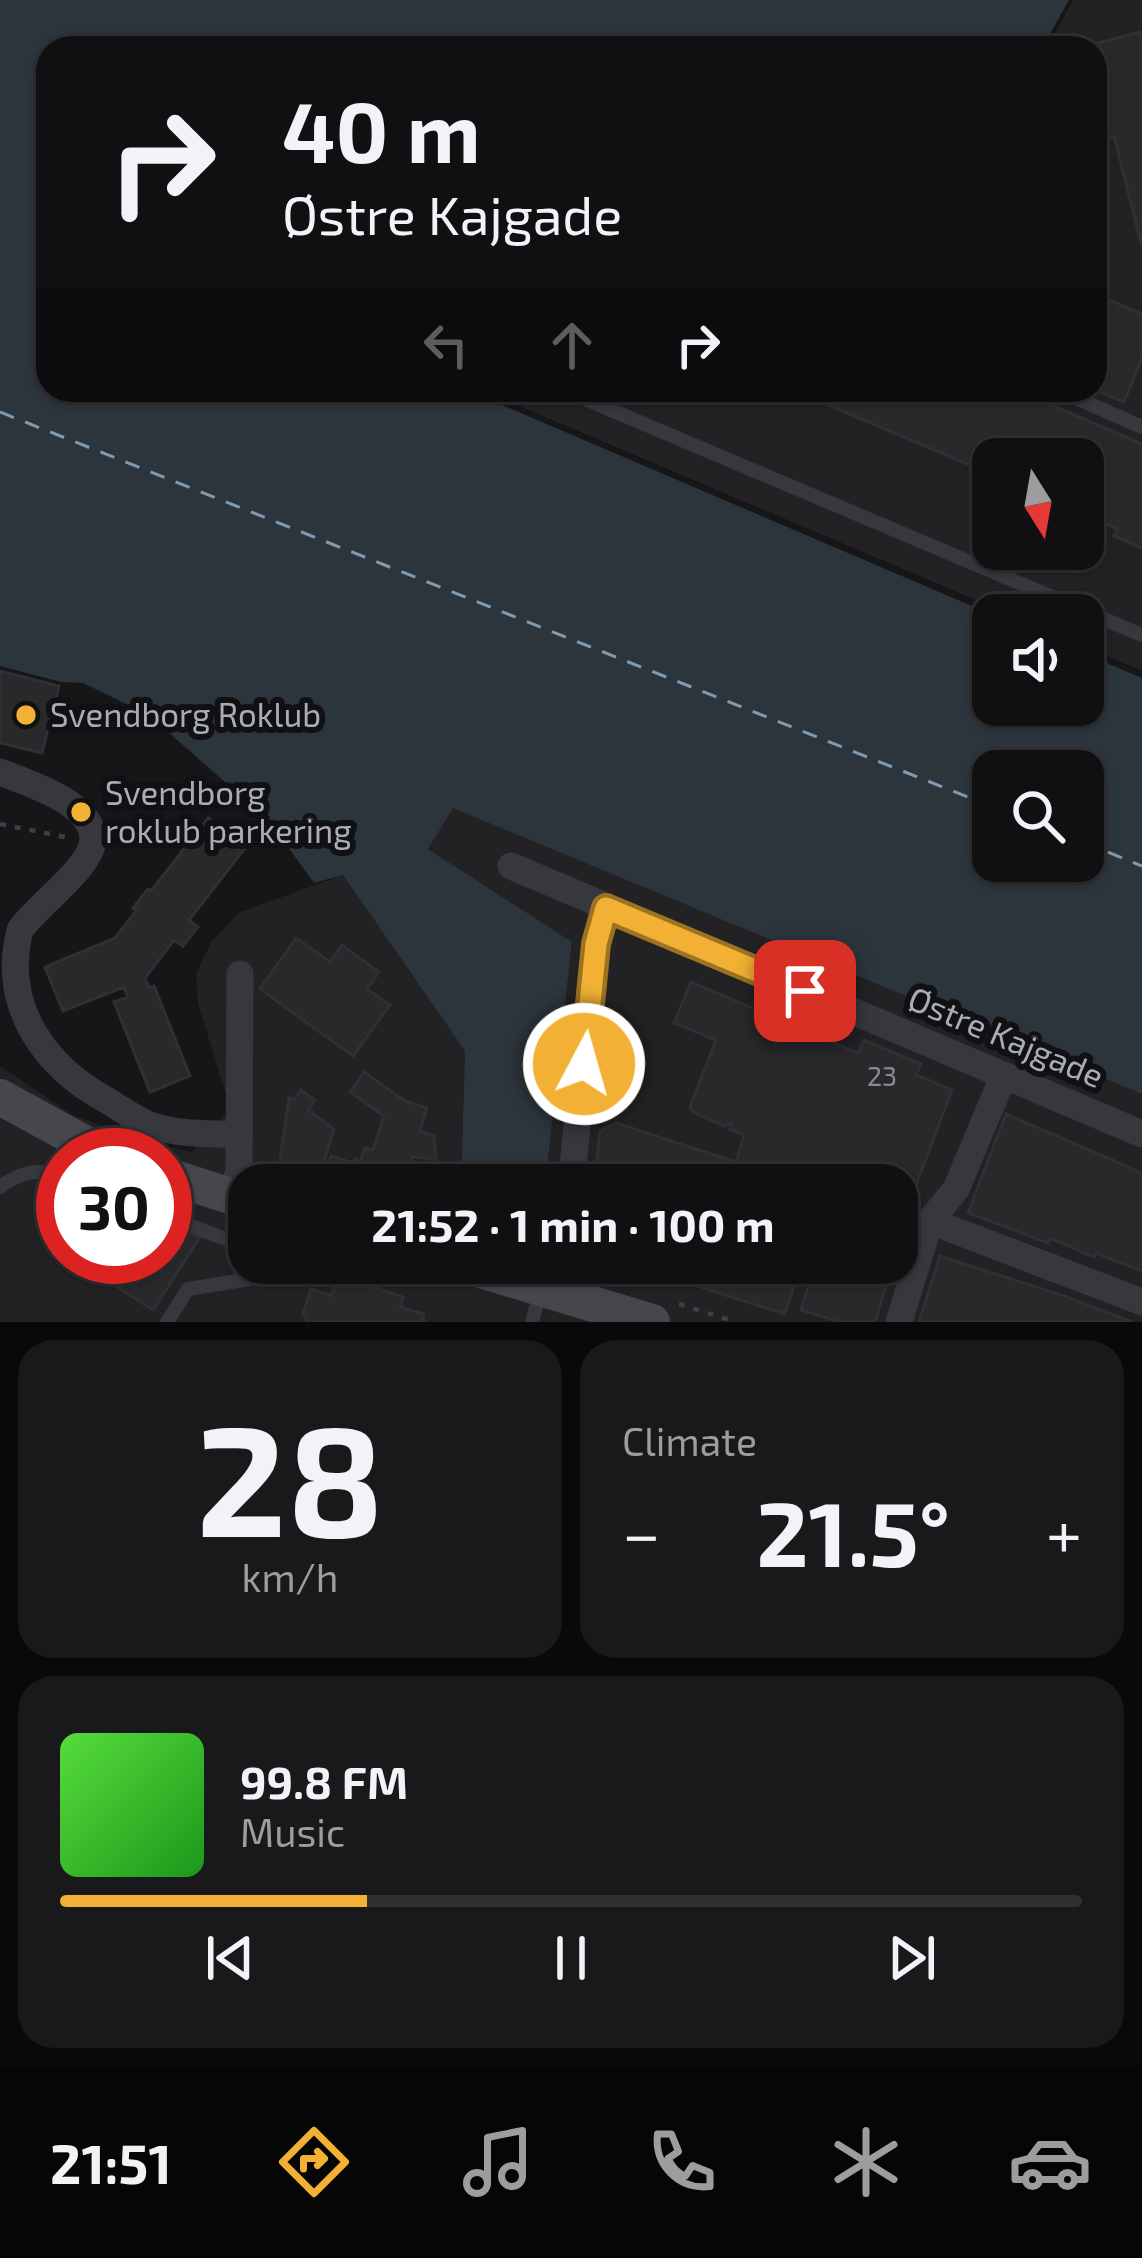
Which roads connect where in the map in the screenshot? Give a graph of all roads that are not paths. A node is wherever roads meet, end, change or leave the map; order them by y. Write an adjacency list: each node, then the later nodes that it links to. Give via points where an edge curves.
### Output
1 (592, 402): 4 (lane)
2 (1085, 402): 3 (lane)
3 (1142, 427)
4 (1142, 634)
5 (0, 772): 13 (street, via 81,812 94,843 21,928 8,956 16,1025 40,1057 155,1127)
6 (511, 866): 7 (street, Østre Kajgade)
7 (606, 908): 9 (street, Østre Kajgade); 15 (street)
8 (240, 974): 13 (street)
9 (1004, 1075): 12 (street, Østre Kajgade); 20 (street, via 956,1189)
10 (0, 1097): 11 (street)
11 (57, 1128)
12 (1142, 1134)
13 (239, 1135): 14 (street)
14 (239, 1164)
15 (573, 1164)
16 (36, 1171): 18 (lane)
17 (192, 1184): 19 (street)
18 (0, 1187)
19 (228, 1196)
20 (930, 1221): 25 (street); 28 (street)
21 (192, 1226): 22 (lane)
22 (228, 1240)
23 (228, 1281): 26 (lane, via 188,1289)
24 (549, 1291): 27 (street)
25 (1142, 1302)
26 (167, 1322)
27 (652, 1322)
28 (899, 1322)

